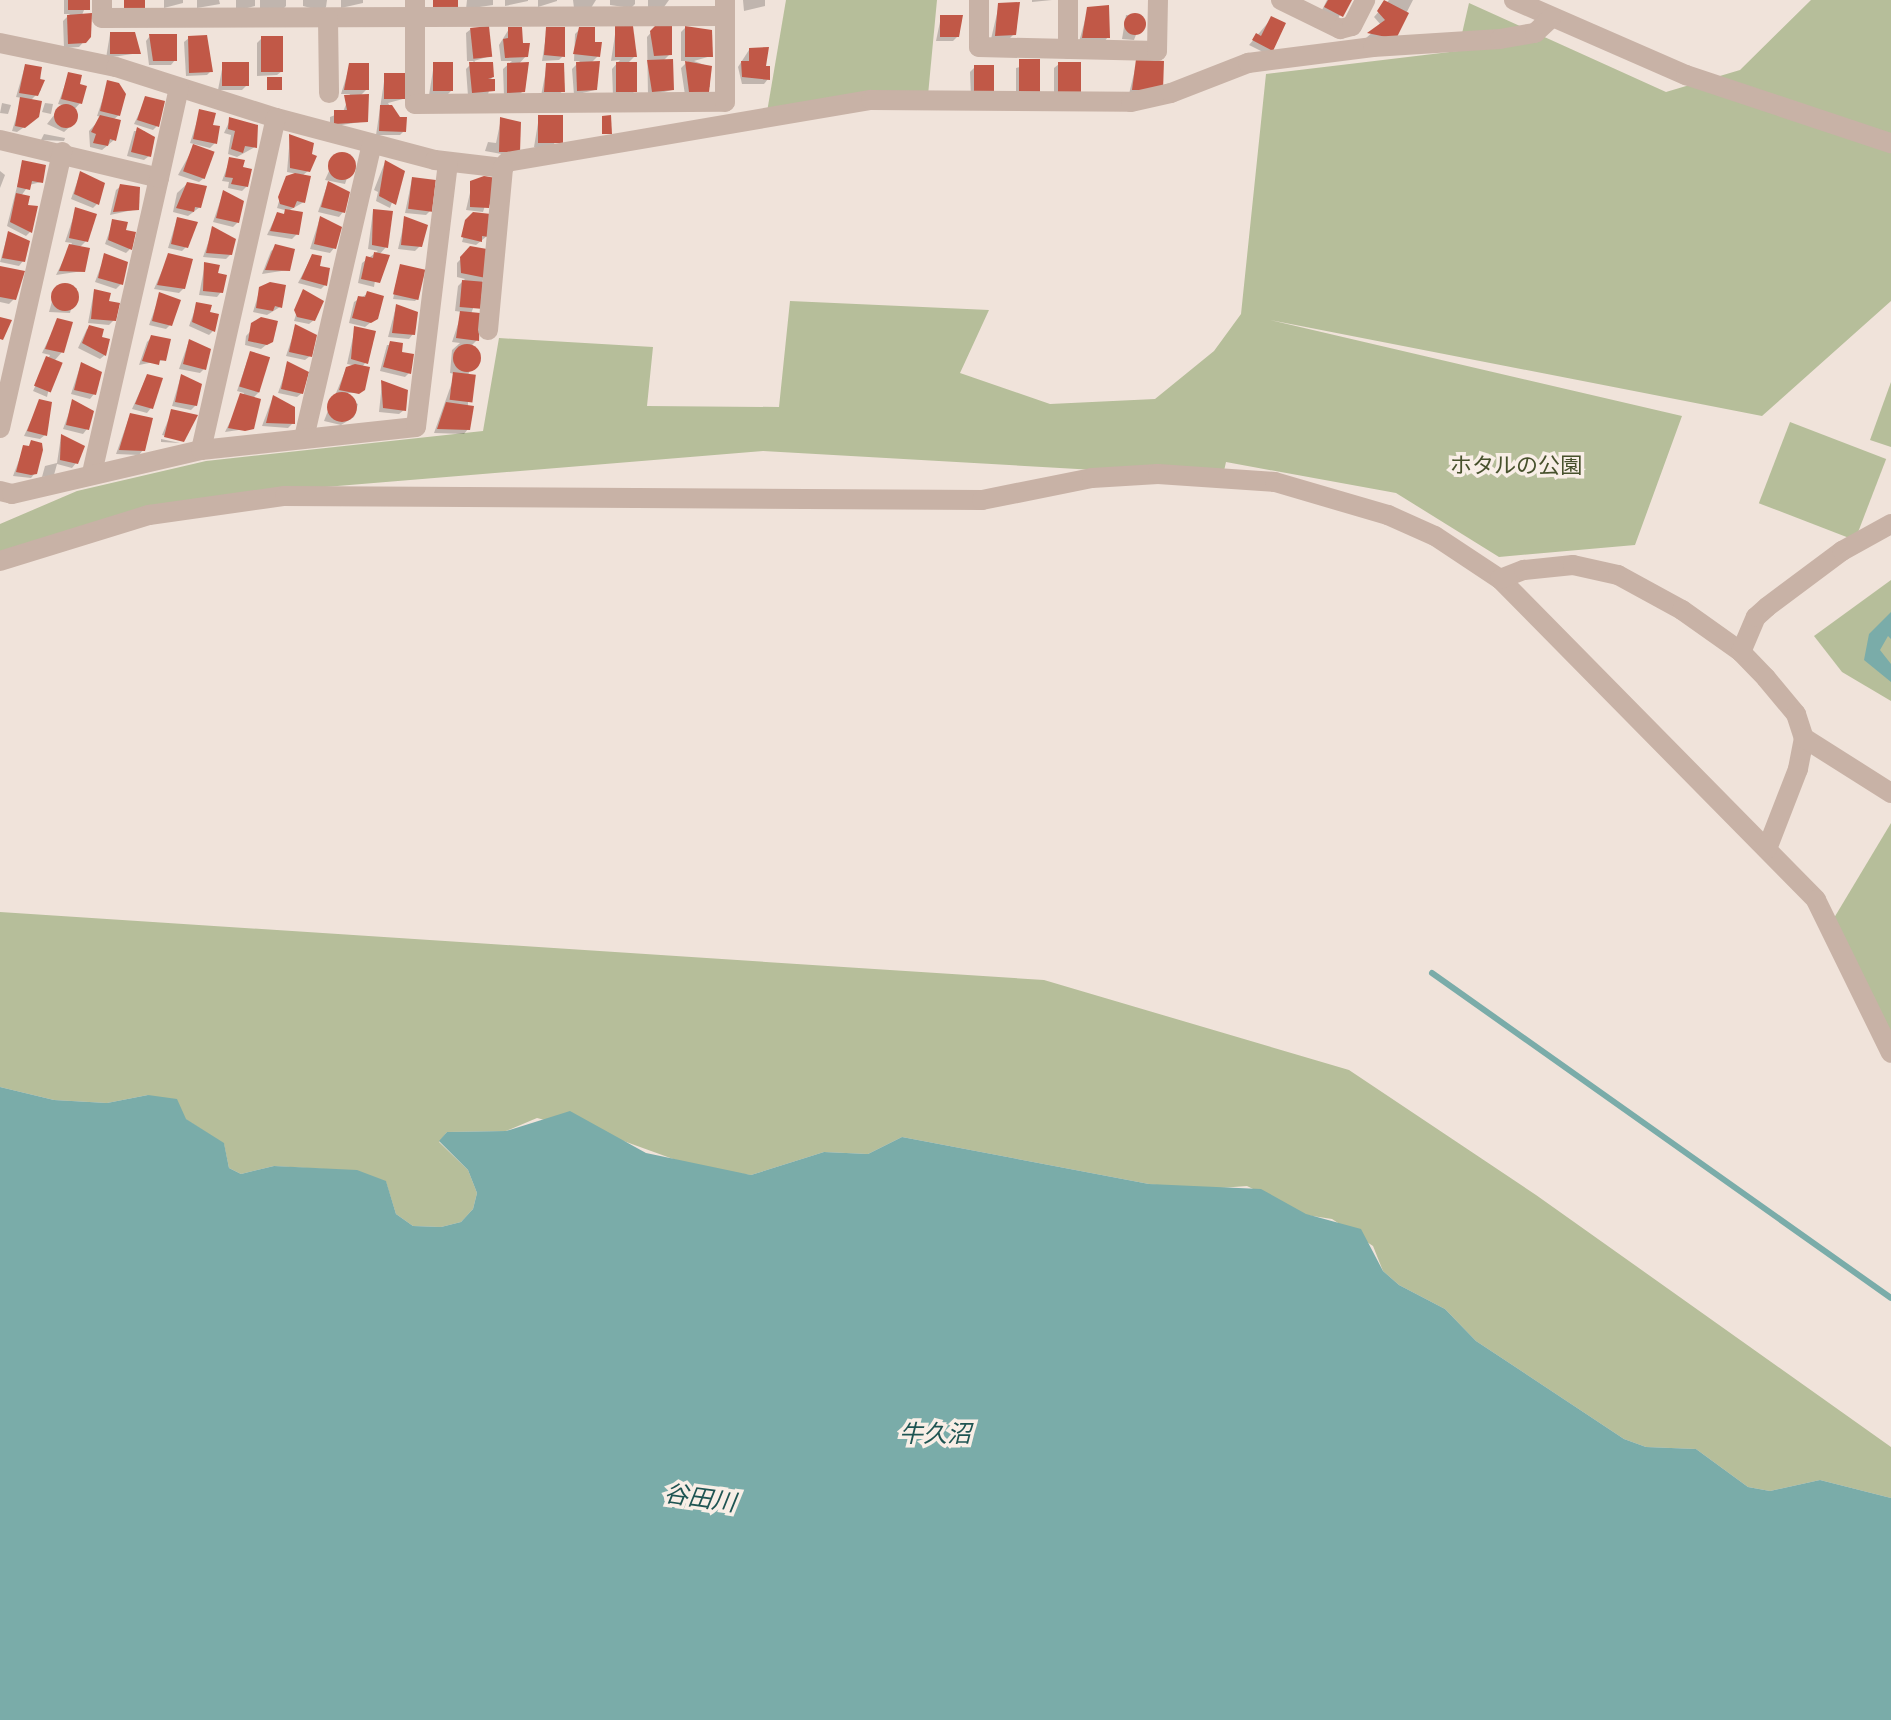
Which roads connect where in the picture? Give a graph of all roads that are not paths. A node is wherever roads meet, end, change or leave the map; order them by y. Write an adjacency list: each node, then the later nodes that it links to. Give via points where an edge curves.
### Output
1 (102, 0): 11 (street, via 102,18)
2 (979, 0): 13 (street, via 979,47)
3 (1068, 0): 13 (street)
4 (1158, 0): 13 (street, via 1157,51)
5 (1281, 0): 6 (street, via 1340,29 1352,26)
6 (1365, 0)
7 (1514, 0): 10 (street)
8 (416, 8): 9 (street); 9 (street, via 415,104 725,102); 11 (street)
9 (724, 8)
10 (1551, 18): 18 (street, via 1686,75); 22 (street, via 1535,33 1500,39 1373,47 1248,63 1171,93 1131,102 871,100 522,159)
11 (328, 19): 15 (street)
12 (0, 43): 14 (street, via 116,67)
13 (1068, 49)
14 (179, 88): 16 (street); 23 (street)
15 (329, 93)
16 (276, 118): 19 (street); 27 (street)
17 (0, 140): 20 (street)
18 (1891, 143)
19 (372, 144): 21 (street); 26 (street)
20 (62, 152): 23 (street); 25 (street)
21 (448, 163): 22 (street); 26 (street, via 416,427)
22 (503, 168): 24 (street)
23 (159, 178): 28 (street)
24 (488, 330)
25 (0, 428)
26 (304, 438): 27 (street)
27 (201, 450): 28 (street)
28 (92, 474): 29 (street, via 12,494)
29 (0, 491)
30 (1891, 524): 33 (street, via 1842,551 1767,607 1756,617)
31 (0, 561): 32 (street, via 137,518 285,496 493,503 982,500 1092,478 1228,477 1275,482 1388,515 1435,536)
32 (1500, 579): 33 (street, via 1524,570 1592,567 1682,610); 36 (street)
33 (1741, 652): 34 (street, via 1796,714)
34 (1804, 738): 35 (street); 36 (street, via 1798,769)
35 (1891, 793)
36 (1767, 849): 37 (street, via 1816,900)
37 (1891, 1053)

